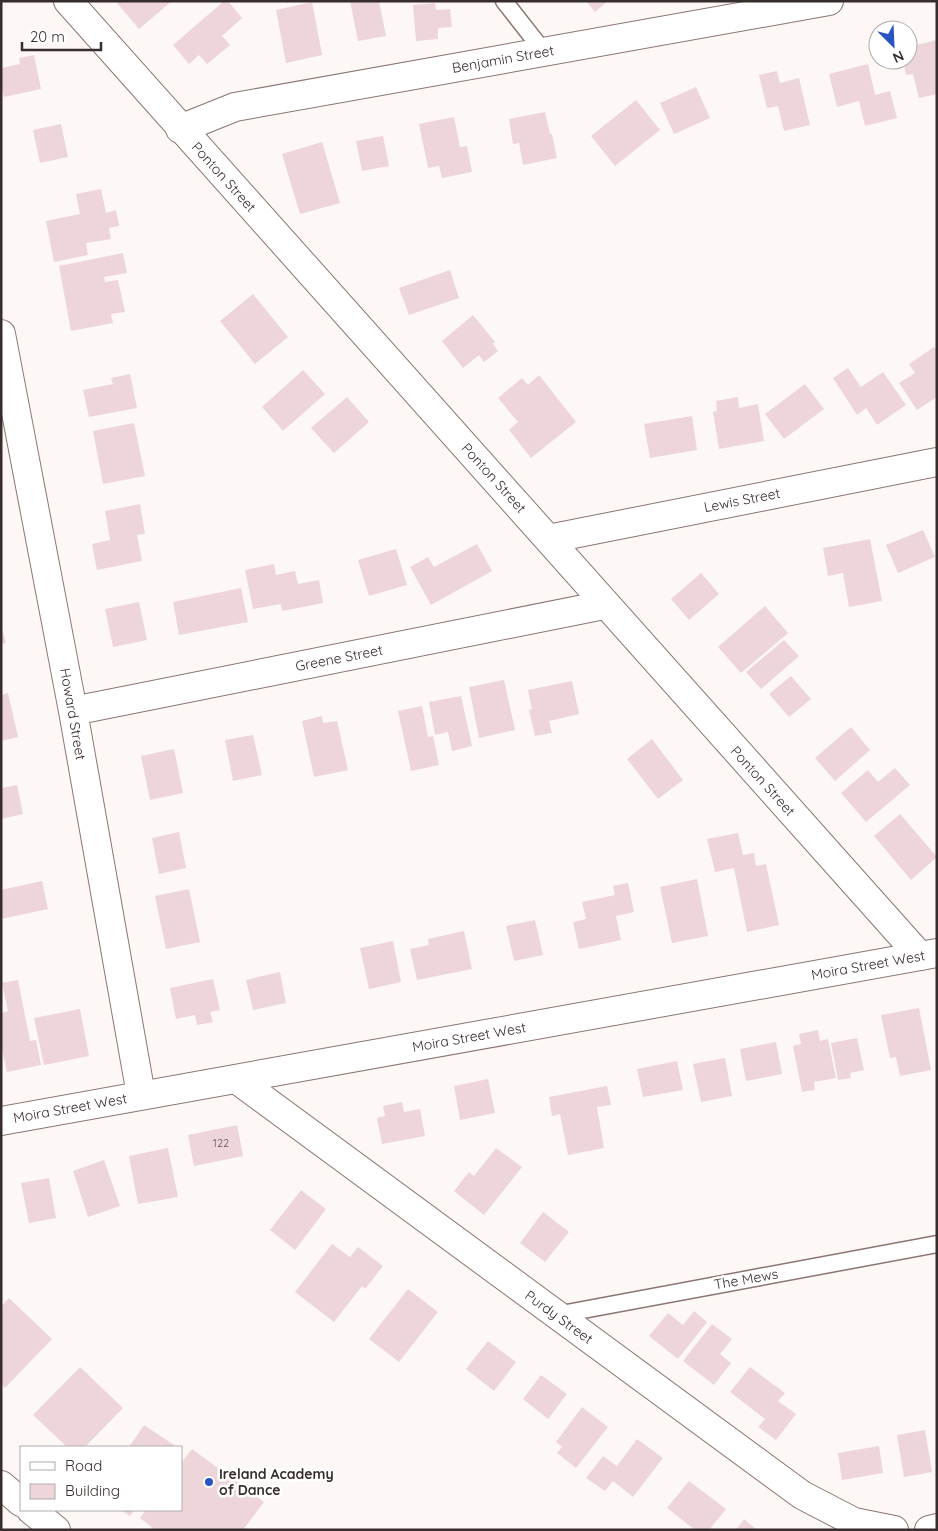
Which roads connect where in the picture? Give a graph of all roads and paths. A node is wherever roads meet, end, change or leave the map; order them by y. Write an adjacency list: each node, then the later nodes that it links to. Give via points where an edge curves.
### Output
1 (68, 1): 5 (street, Ponton Street)
2 (504, 1): 4 (lane)
3 (829, 1): 4 (street, Benjamin Street)
4 (544, 52): 5 (street, Benjamin Street, via 235,106)
5 (180, 129): 8 (street, Ponton Street)
6 (1, 334): 10 (street, Howard Street)
7 (937, 462): 8 (street, Lewis Street)
8 (548, 539): 9 (street, Ponton Street)
9 (604, 604): 10 (street, Greene Street); 11 (street, Ponton Street)
10 (73, 711): 13 (street, Howard Street)
11 (928, 955): 12 (street, Moira Street West)
12 (236, 1078): 13 (street, Moira Street West); 16 (street, Purdy Street)
13 (142, 1096): 14 (street, Moira Street West)
14 (1, 1120)
15 (937, 1244): 16 (lane, The Mews)
16 (556, 1314): 22 (street, Purdy Street, via 802,1495 854,1522)
17 (1, 1486): 18 (street)
18 (20, 1501)
19 (32, 1511): 21 (street)
20 (937, 1528): 23 (street)
21 (56, 1530)
22 (894, 1530)
23 (929, 1530)

